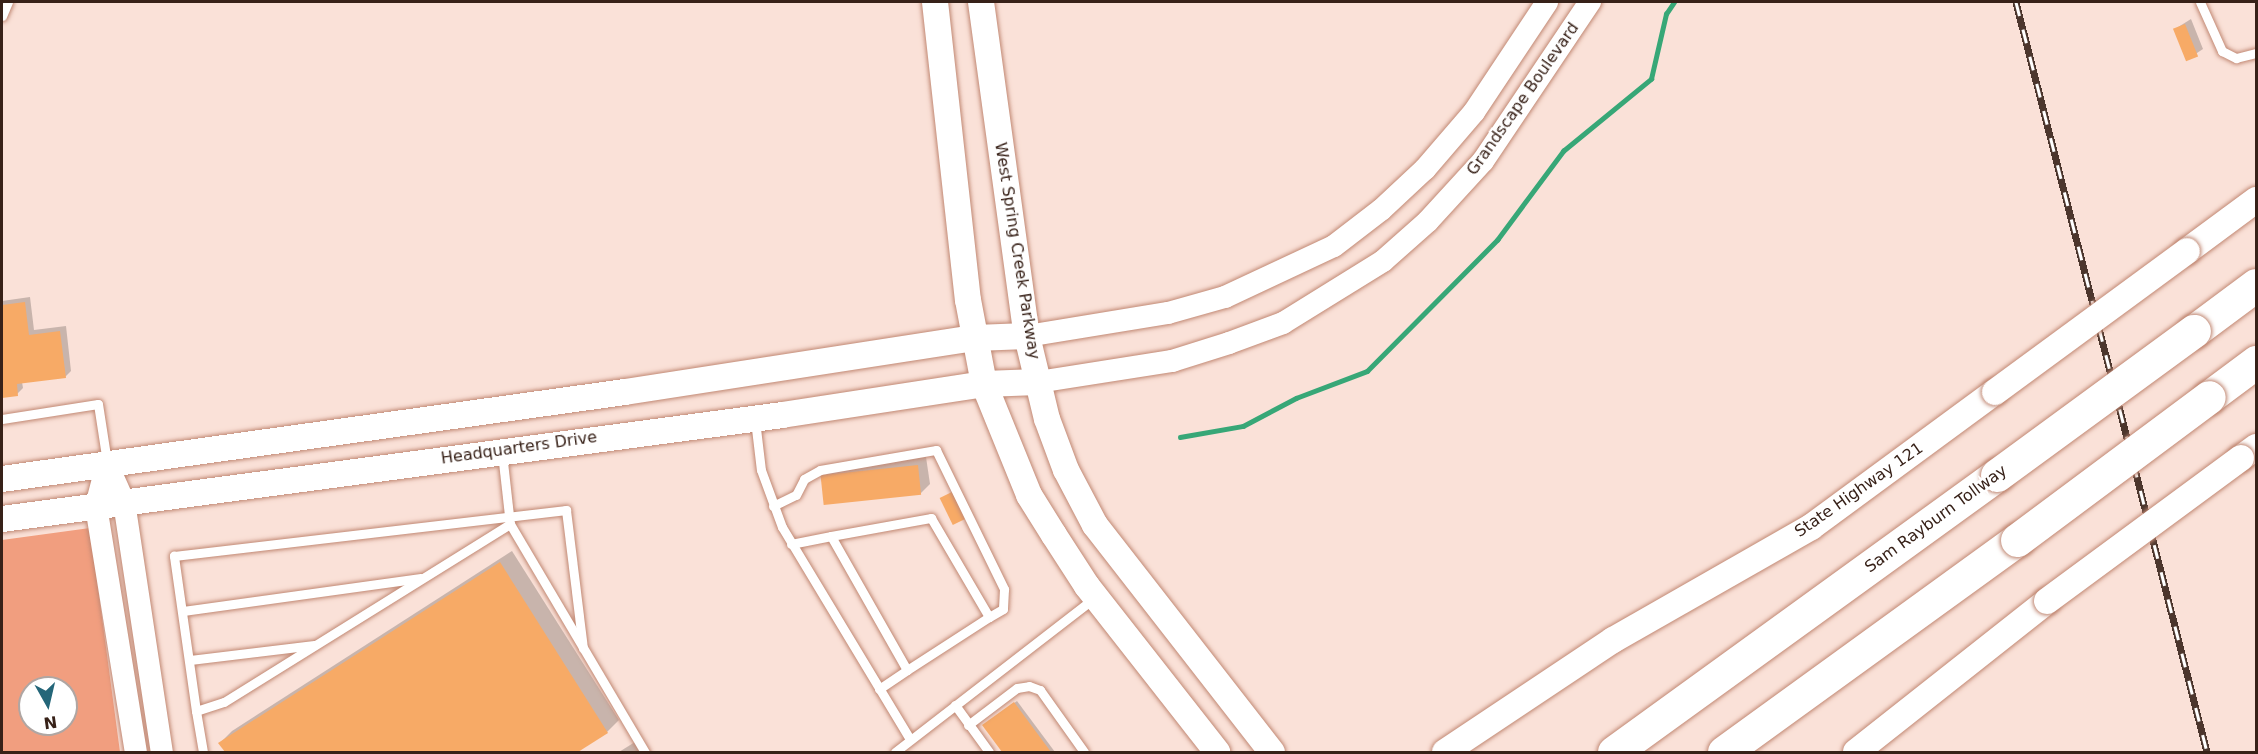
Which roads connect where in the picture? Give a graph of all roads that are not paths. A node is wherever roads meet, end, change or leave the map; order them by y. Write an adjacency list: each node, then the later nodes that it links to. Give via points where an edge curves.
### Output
1 (8, 2): 7 (lane)
2 (935, 2): 14 (main road)
3 (981, 2): 13 (main road, West Spring Creek Parkway)
4 (1547, 2): 9 (street, Grandscape Boulevard)
5 (1590, 2): 10 (street, Grandscape Boulevard)
6 (2200, 2): 8 (lane, via 2222,51 2236,58)
7 (2, 16)
8 (2256, 52)
9 (1464, 124): 10 (street); 13 (street, Grandscape Boulevard, via 1425,169 1381,210 1334,246 1280,274 1225,297 1168,313)
10 (1492, 147): 16 (street, Grandscape Boulevard, via 1428,221 1383,261 1282,324 1172,361)
11 (2256, 200): 56 (main road, State Highway 121, bridge, via 1811,527 1613,640)
12 (2256, 285): 57 (highway, Sam Rayburn Tollway, bridge)
13 (1027, 336): 14 (main road); 16 (main road, West Spring Creek Parkway)
14 (975, 338): 17 (main road); 18 (main road)
15 (2256, 362): 58 (highway, bridge)
16 (1038, 382): 17 (main road, Headquarters Drive); 55 (main road, West Spring Creek Parkway, via 1066,470 1095,525)
17 (984, 384): 19 (main road, Headquarters Drive); 35 (main road, via 1029,495)
18 (496, 410): 21 (main road); 23 (main road)
19 (754, 418): 21 (main road, Headquarters Drive); 27 (lane, via 761,470)
20 (2, 419): 23 (lane, via 98,404)
21 (502, 451): 25 (main road, Headquarters Drive); 29 (lane)
22 (2249, 452): 59 (main road, bridge, via 2047,601)
23 (107, 464): 24 (main road); 25 (street); 26 (street)
24 (2, 478)
25 (124, 502): 26 (main road, Headquarters Drive); 32 (street)
26 (96, 506): 28 (main road, Headquarters Drive); 34 (street)
27 (773, 506): 31 (lane); 37 (lane, via 796,495 804,479 820,470 936,450 1004,589 1003,609)
28 (2, 519)
29 (510, 520): 33 (lane); 36 (lane, via 174,556); 39 (lane); 39 (lane, via 566,510)
30 (831, 536): 31 (lane); 37 (lane, via 931,518); 41 (lane)
31 (791, 544): 42 (lane)
32 (135, 575): 34 (street); 48 (street)
33 (426, 578): 36 (lane); 38 (lane)
34 (108, 579): 47 (street)
35 (1096, 597): 43 (lane); 54 (main road)
36 (183, 611): 40 (lane)
37 (989, 617): 41 (lane)
38 (319, 645): 40 (lane); 44 (lane, via 224,702)
39 (583, 648): 50 (lane)
40 (190, 660): 44 (lane)
41 (908, 669): 42 (lane)
42 (879, 689): 46 (lane)
43 (955, 705): 45 (lane); 46 (lane)
44 (196, 711): 49 (lane)
45 (968, 724): 52 (lane); 53 (lane, via 1017,688 1029,686 1040,690)
46 (910, 740): 51 (lane)
47 (136, 753)
48 (162, 753)
49 (203, 753)
50 (645, 753)
51 (895, 753)
52 (989, 753)
53 (1084, 753)
54 (1217, 753)
55 (1272, 753)
56 (1445, 753)
57 (1614, 753)
58 (1724, 753)
59 (1856, 753)

